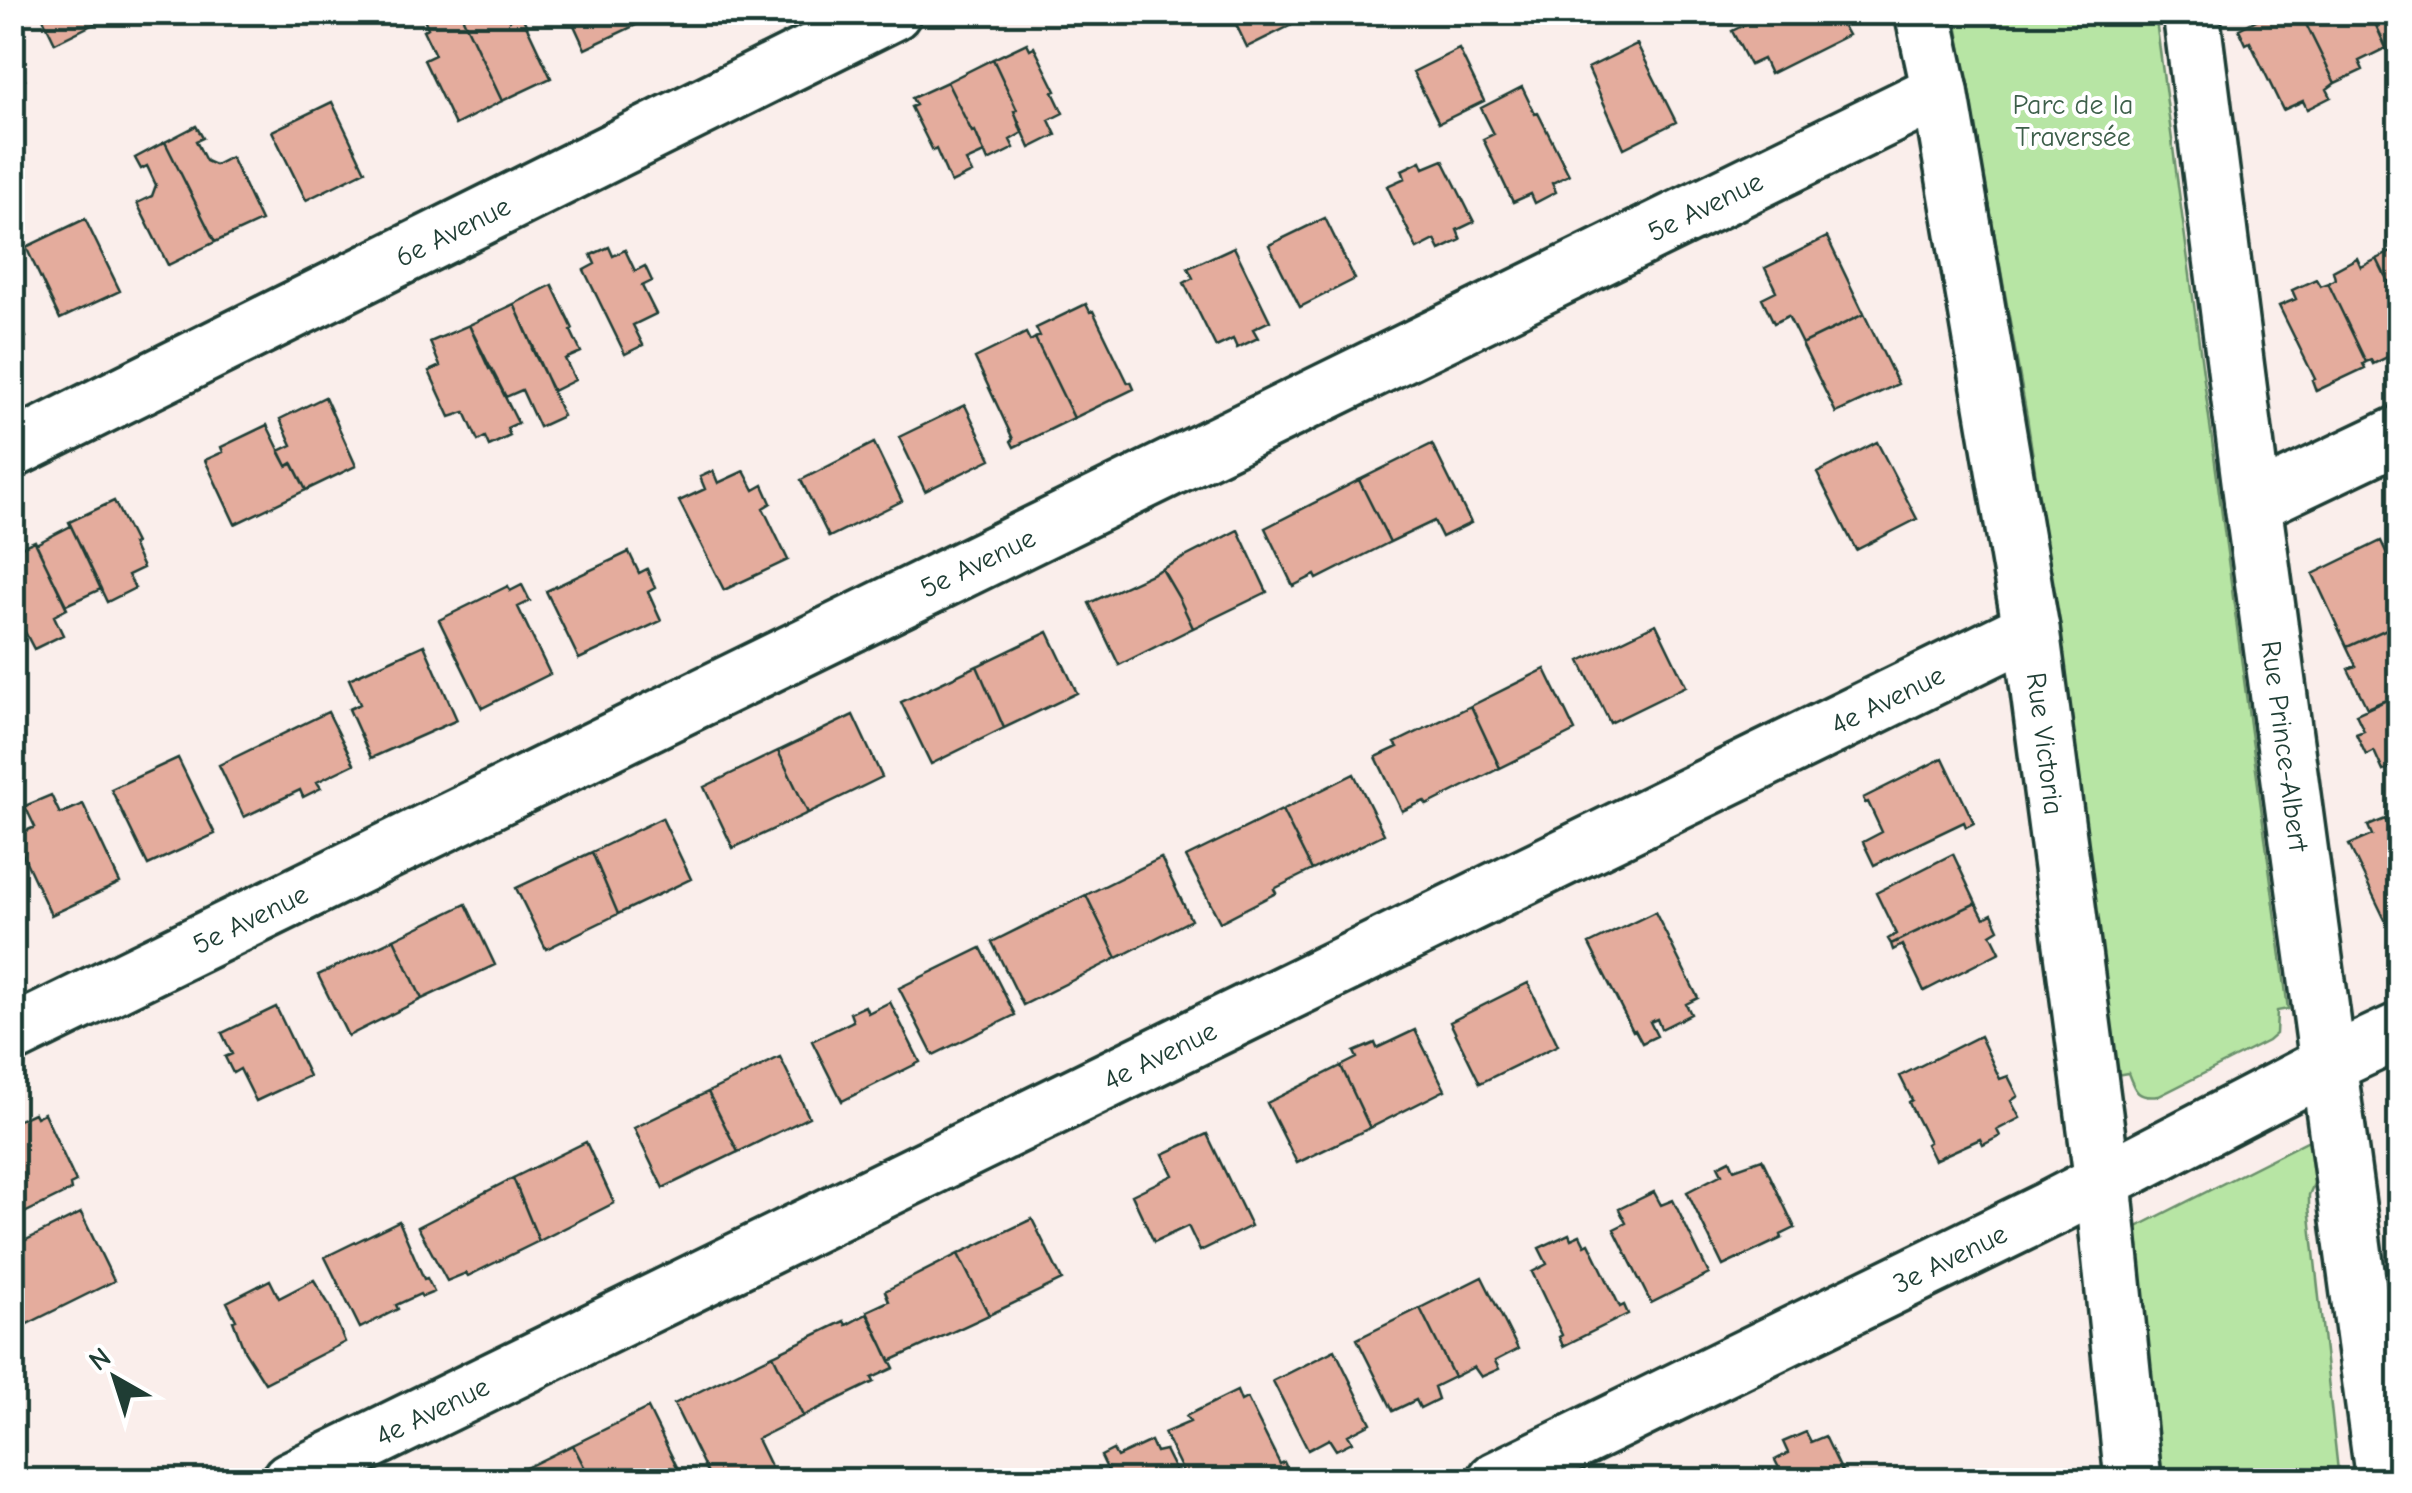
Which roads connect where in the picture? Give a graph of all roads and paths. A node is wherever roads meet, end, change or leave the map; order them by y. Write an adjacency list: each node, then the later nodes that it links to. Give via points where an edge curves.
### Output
1 (894, 12): 6 (street, 6e Avenue)
2 (1924, 12): 4 (street, Rue Victoria)
3 (2191, 12): 7 (street, Rue Prince-Albert)
4 (1940, 91): 8 (street, Rue Victoria); 10 (street, 5e Avenue)
5 (2400, 434): 7 (street)
6 (12, 450)
7 (2253, 504): 11 (street, Rue Prince-Albert)
8 (2030, 629): 12 (street, Rue Victoria); 13 (street, 4e Avenue)
9 (2400, 1030): 11 (street, 3e Avenue)
10 (12, 1035)
11 (2327, 1066): 12 (street, 3e Avenue); 16 (street, Rue Prince-Albert)
12 (2103, 1182): 14 (street, 3e Avenue); 15 (street, Rue Victoria)
13 (290, 1480)
14 (1496, 1480)
15 (2134, 1480)
16 (2384, 1480)

